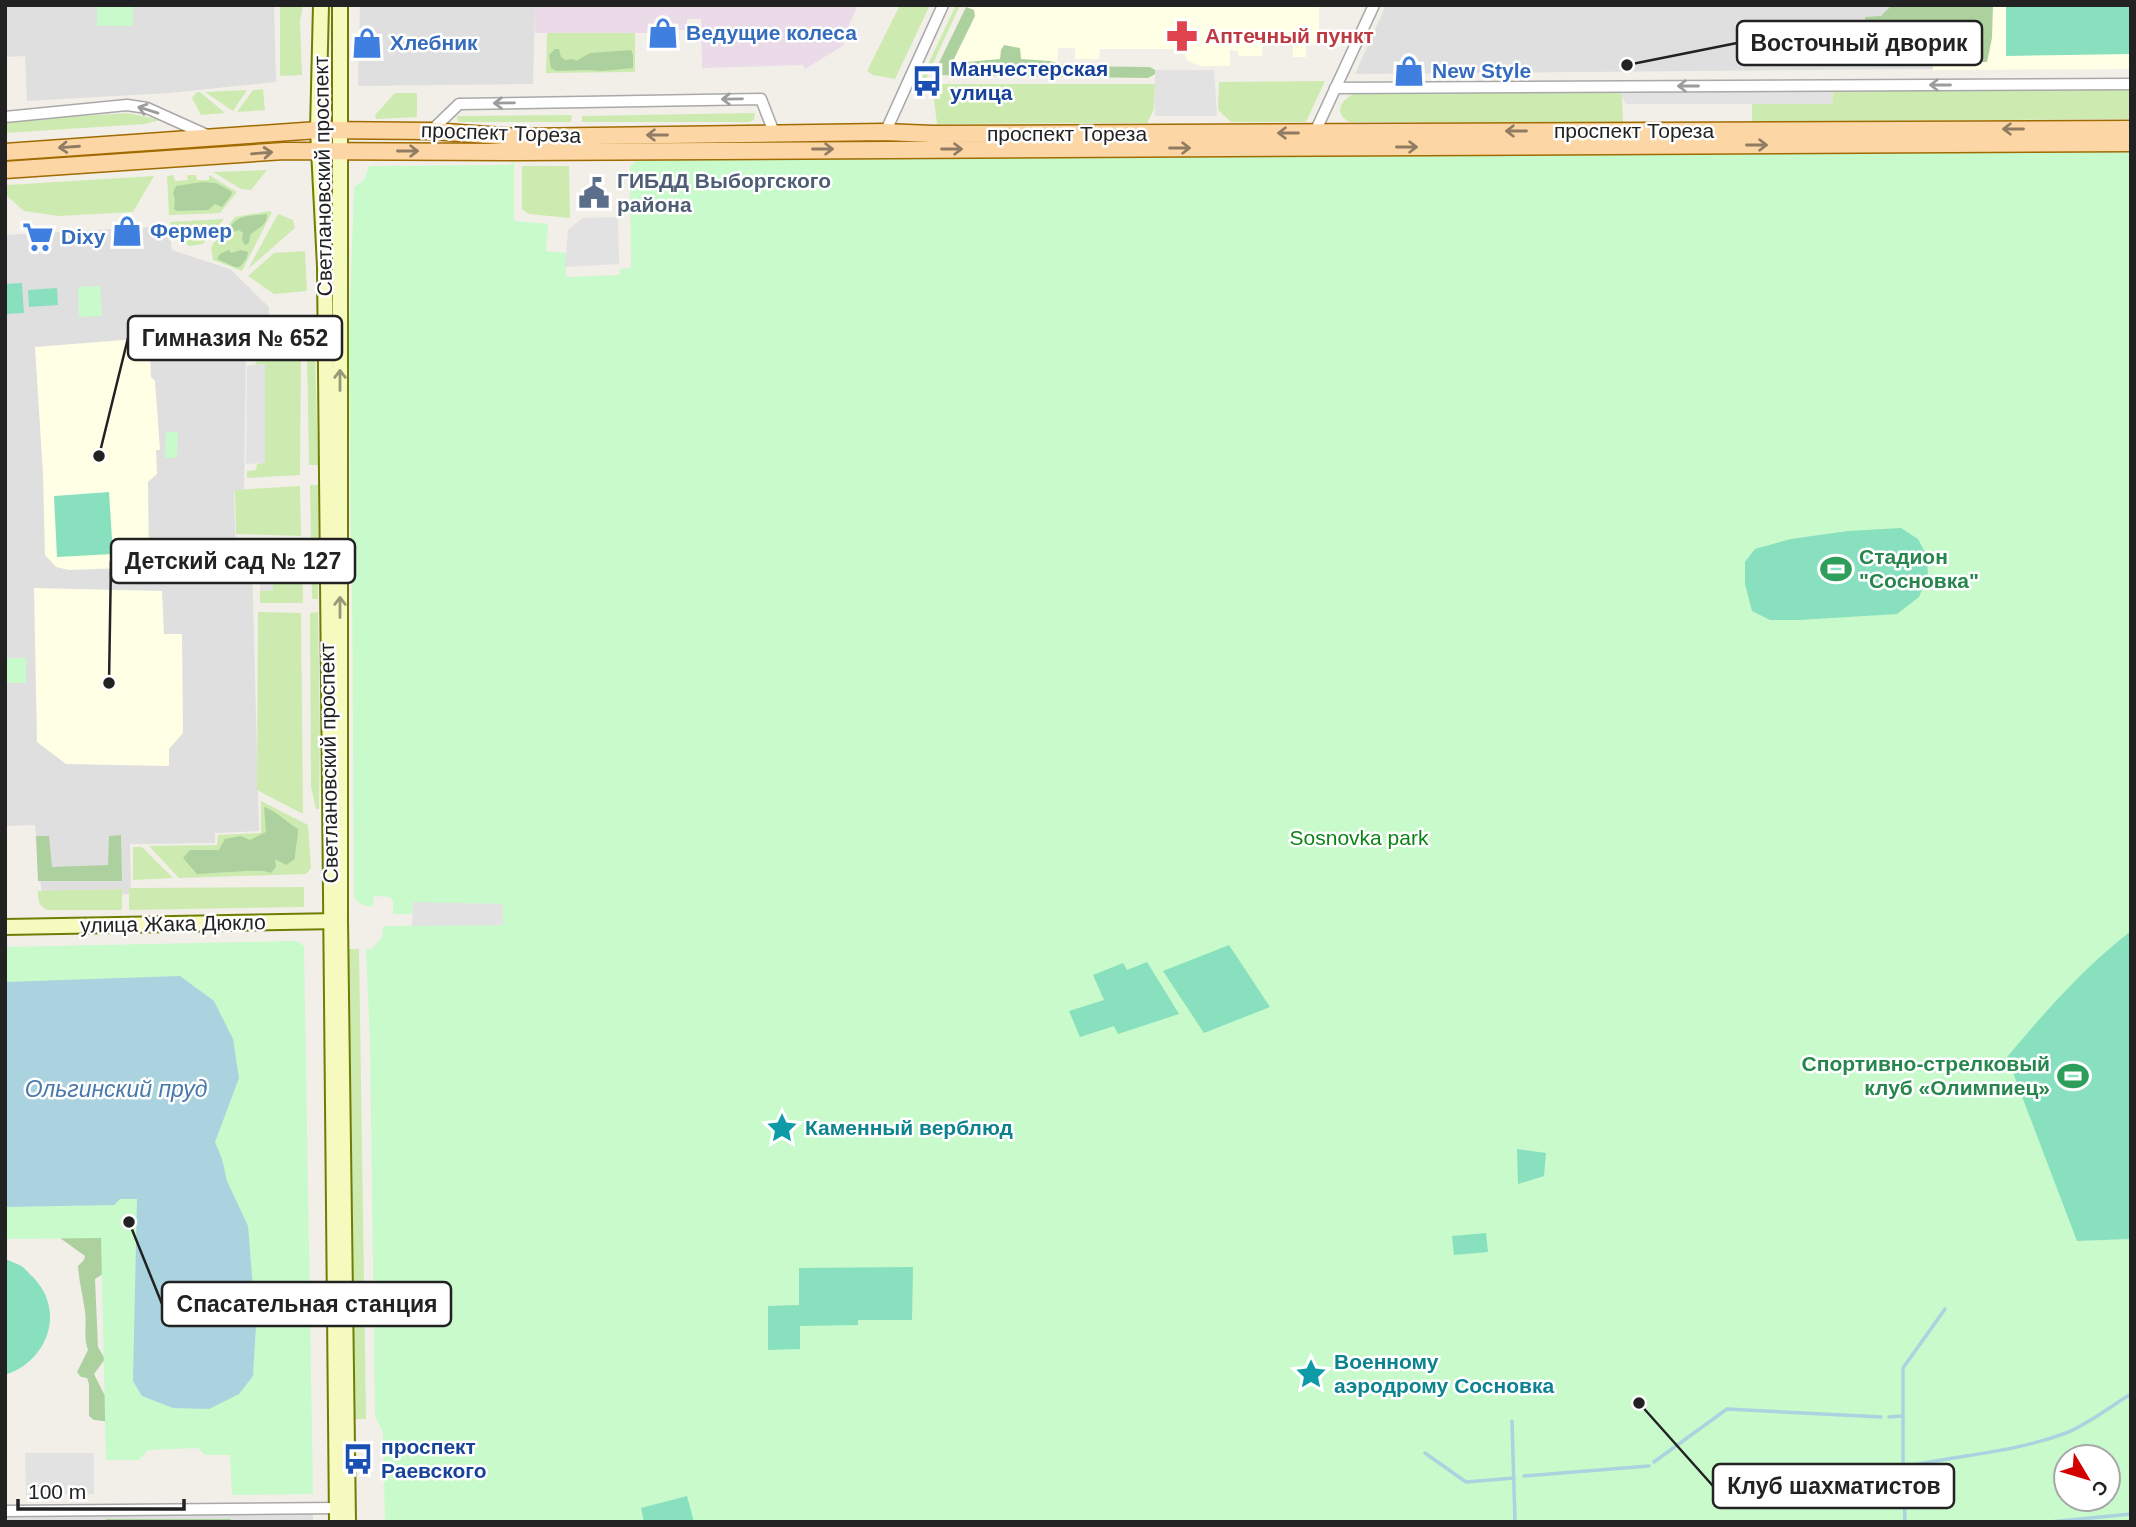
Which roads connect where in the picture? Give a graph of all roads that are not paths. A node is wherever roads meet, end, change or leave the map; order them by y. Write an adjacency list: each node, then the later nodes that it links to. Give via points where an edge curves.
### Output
1 (321, 5): 10 (main road, Светлановский проспект)
2 (340, 5): 8 (main road, Светлановский проспект)
3 (943, 5): 12 (street)
4 (1374, 5): 6 (street)
5 (2131, 84): 6 (street, one-way to 6)
6 (1335, 88): 13 (street)
7 (5, 117): 15 (street, one-way to 7, via 148,108 127,105)
8 (340, 129): 10 (main road, проспект Тореза); 11 (main road, проспект Тореза); 19 (main road, Светлановский проспект)
9 (2131, 129): 13 (main road, проспект Тореза, one-way to 13)
10 (318, 130): 15 (main road, проспект Тореза); 18 (main road, Светлановский проспект)
11 (432, 131): 14 (main road, проспект Тореза, one-way to 11, via 518,137); 14 (street, one-way to 11, via 761,99 459,104)
12 (884, 132): 13 (main road, проспект Тореза, one-way to 12); 14 (main road, проспект Тореза); 17 (street)
13 (1315, 132)
14 (775, 135)
15 (211, 137): 20 (main road, проспект Тореза, one-way to 20)
16 (2131, 143): 17 (main road, проспект Тореза, one-way to 16)
17 (884, 149): 19 (main road, проспект Тореза, one-way to 17)
18 (319, 151): 19 (main road, проспект Тореза); 21 (main road, проспект Тореза, one-way to 18); 22 (main road, Светлановский проспект)
19 (340, 151): 22 (main road, Светлановский проспект, one-way to 19)
20 (5, 152)
21 (5, 170)
22 (335, 921): 23 (main road, улица Жака Дюкло); 25 (main road, Светлановский проспект)
23 (5, 927)
24 (5, 1511): 25 (street)
25 (342, 1515)

